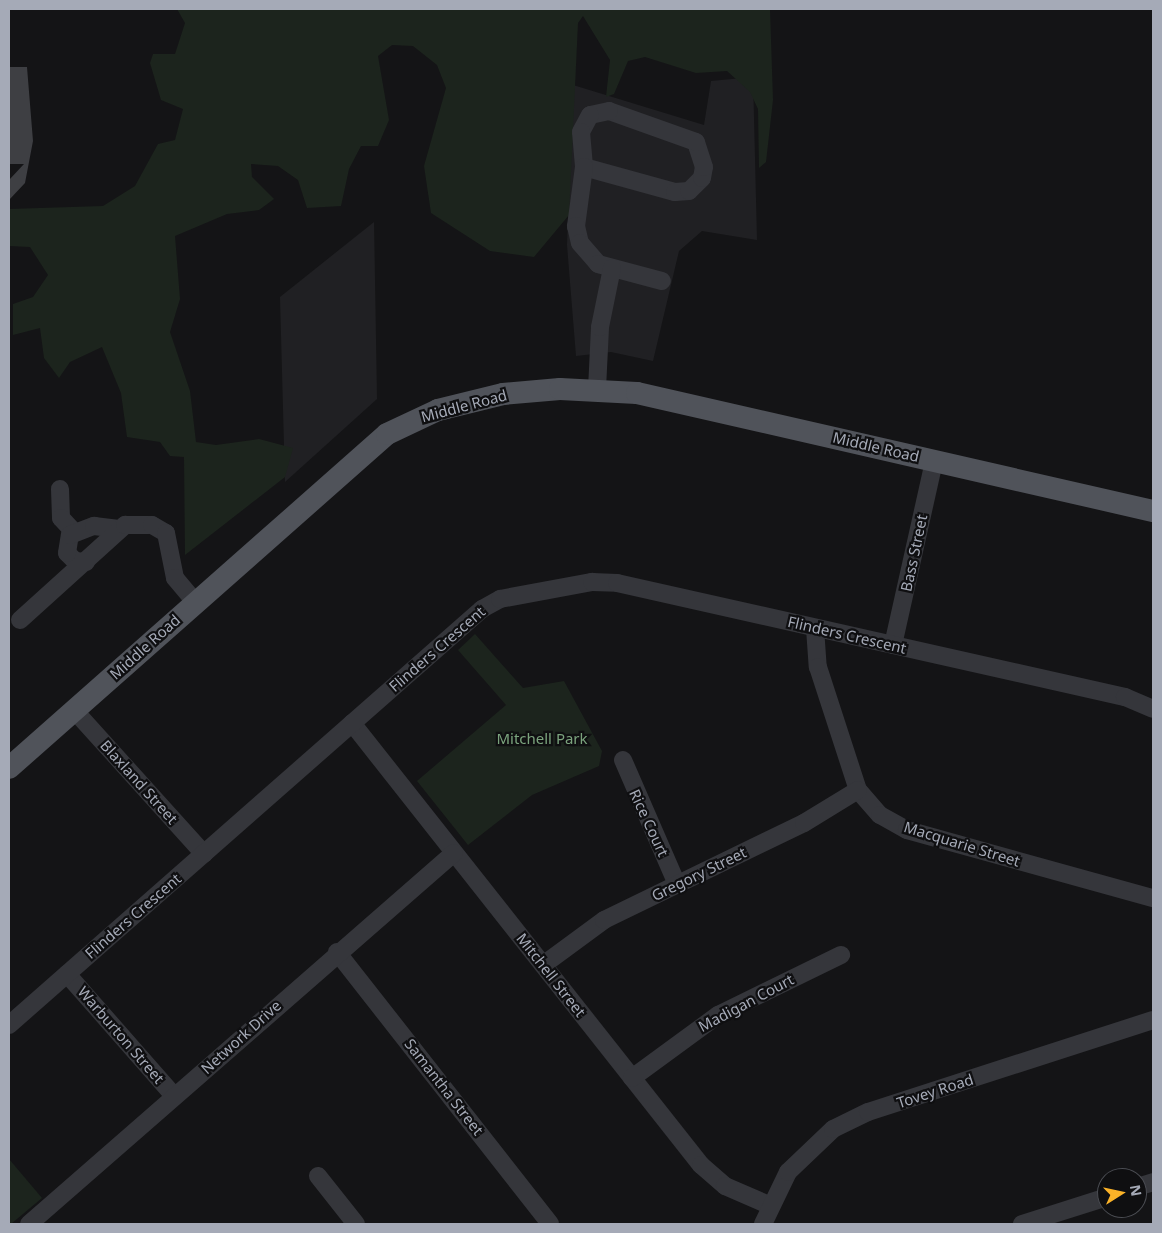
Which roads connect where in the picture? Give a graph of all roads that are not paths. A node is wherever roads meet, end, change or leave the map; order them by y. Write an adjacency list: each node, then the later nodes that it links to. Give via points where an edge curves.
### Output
1 (584, 166): 1 (street, via 580,132 596,110 634,118 696,142 704,167 697,185 675,192); 2 (street, via 578,236 591,259)
2 (612, 268): 3 (street); 4 (street, via 600,327)
3 (662, 281)
4 (597, 389): 5 (main road, Middle Road, via 637,393); 13 (main road, Middle Road, via 502,394 412,420 348,464)
5 (934, 461): 6 (main road, Middle Road); 16 (street, Bass Street)
6 (1010, 478): 8 (main road, Middle Road); 9 (main road, Middle Road)
7 (60, 489): 11 (street, via 61,518)
8 (1153, 496)
9 (1153, 511)
10 (117, 529): 11 (street, via 94,526); 12 (street); 13 (street, via 152,525 166,533 175,578)
11 (74, 532): 12 (street, via 66,541 66,553 75,562)
12 (86, 562): 14 (street)
13 (195, 602): 18 (main road, Middle Road)
14 (20, 620)
15 (815, 628): 16 (street, Flinders Crescent); 19 (street, Flinders Crescent, via 617,583 592,582 500,599 482,609); 22 (street, Macquarie Street, via 818,667)
16 (894, 645): 17 (street, Flinders Crescent, via 1125,698)
17 (1153, 709)
18 (74, 710): 21 (main road, Middle Road); 24 (street, Blaxland Street)
19 (352, 723): 23 (street, Mitchell Street); 24 (street, Flinders Crescent)
20 (623, 760): 25 (street, Rice Court)
21 (9, 768)
22 (858, 790): 25 (street, Gregory Street, via 804,823); 26 (street, Macquarie Street, via 880,815 907,830)
23 (454, 853): 27 (street, Network Drive); 29 (street, Mitchell Street)
24 (204, 854): 30 (street, Flinders Crescent)
25 (677, 884): 29 (street, Gregory Street, via 604,920)
26 (1153, 898)
27 (337, 952): 34 (street, Network Drive); 40 (street, Samantha Street)
28 (841, 955): 33 (street, Madigan Court, via 718,1015)
29 (543, 965): 33 (street, Mitchell Street)
30 (67, 974): 32 (street, Flinders Crescent); 34 (street, Warburton Street)
31 (1153, 1020): 37 (street, Tovey Road, via 868,1112 842,1125 806,1151)
32 (9, 1025)
33 (632, 1078): 37 (street, Mitchell Street, via 701,1165 725,1186)
34 (174, 1096): 38 (street, Network Drive)
35 (318, 1176): 39 (street)
36 (1097, 1200): 42 (street)
37 (769, 1205): 41 (street, Tovey Road)
38 (29, 1224)
39 (356, 1224)
40 (550, 1224)
41 (763, 1224)
42 (1022, 1224)

